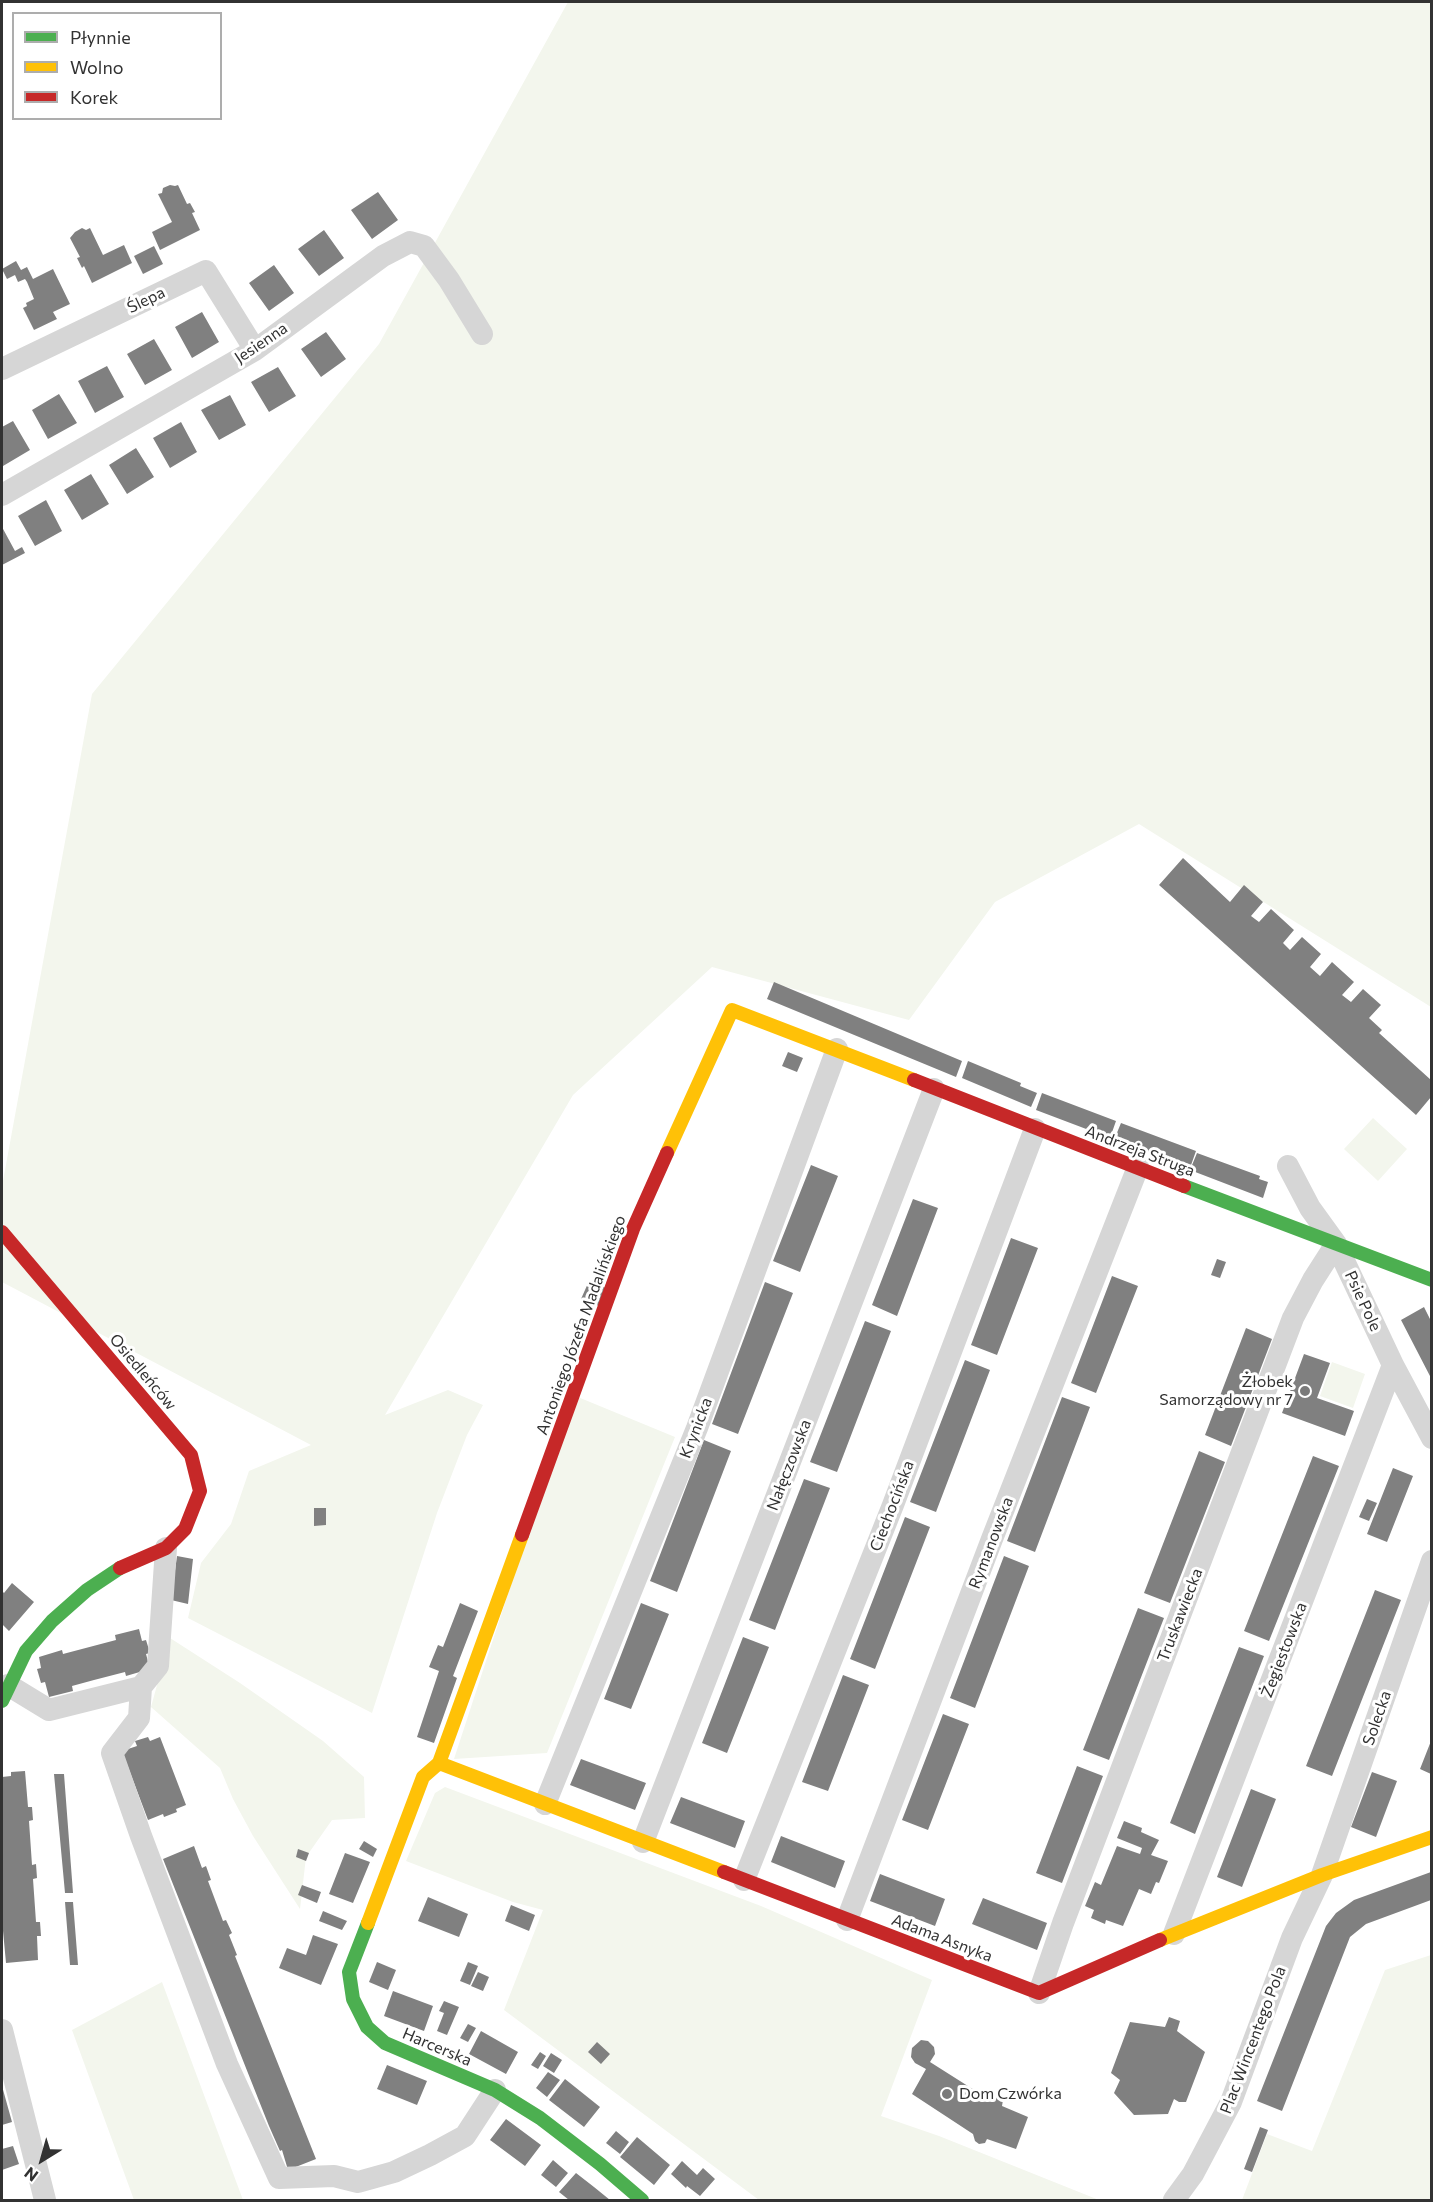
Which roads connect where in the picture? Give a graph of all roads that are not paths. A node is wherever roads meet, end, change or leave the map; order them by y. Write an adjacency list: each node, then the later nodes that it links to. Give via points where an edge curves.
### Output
1 (482, 334): 2 (street, Jesienna, via 424,246 410,242 383,256)
2 (255, 350): 3 (street, Ślepa, via 206,271); 4 (street, Jesienna)
3 (2, 369)
4 (2, 495)
5 (837, 1048): 6 (street, Andrzeja Struga); 19 (street, Antoniego Józefa Madalińskiego, via 732,1010 633,1229); 20 (street, Krynicka, via 697,1428)
6 (934, 1089): 7 (street, Andrzeja Struga); 22 (street, Nałęczowska)
7 (1035, 1129): 9 (street, Andrzeja Struga); 24 (street, Ciechocińska, via 893,1505)
8 (1288, 1166): 11 (street, Psie Pole, via 1310,1208)
9 (1138, 1167): 11 (street, Andrzeja Struga); 25 (street, Rymanowska)
10 (2, 1232): 15 (street, Osiedleńców, via 191,1455 200,1491 185,1529)
11 (1336, 1244): 12 (street, Andrzeja Struga); 13 (street, Psie Pole); 27 (street, Truskawiecka, via 1289,1328)
12 (1431, 1280)
13 (1393, 1365): 14 (street, Psie Pole); 26 (street, Żegiestowska)
14 (1431, 1438)
15 (166, 1548): 17 (street, via 158,1666); 18 (street, via 125,1565 69,1605 26,1651)
16 (1431, 1561): 23 (street, Solecka)
17 (141, 1687): 18 (street, via 49,1710); 29 (street, via 139,1718 112,1753 227,2064 279,2178 334,2175 358,2182 394,2172 465,2136)
18 (4, 1693)
19 (439, 1763): 20 (street, Adama Asnyka); 29 (street, Harcerska, via 423,1777 349,1972 353,1999 366,2027 385,2043)
20 (545, 1804): 22 (street, Adama Asnyka)
21 (1431, 1837): 23 (street)
22 (643, 1842): 24 (street, Adama Asnyka)
23 (1322, 1875): 26 (street); 32 (street, Plac Wincentego Pola, via 1292,1938 1231,2102 1193,2174)
24 (744, 1880): 25 (street, Adama Asnyka)
25 (847, 1920): 27 (street, Adama Asnyka)
26 (1174, 1934): 27 (street)
27 (1039, 1993)
28 (2, 2030): 30 (street)
29 (495, 2090): 31 (street, Harcerska, via 540,2118)
30 (45, 2200)
31 (642, 2200)
32 (1174, 2200)

